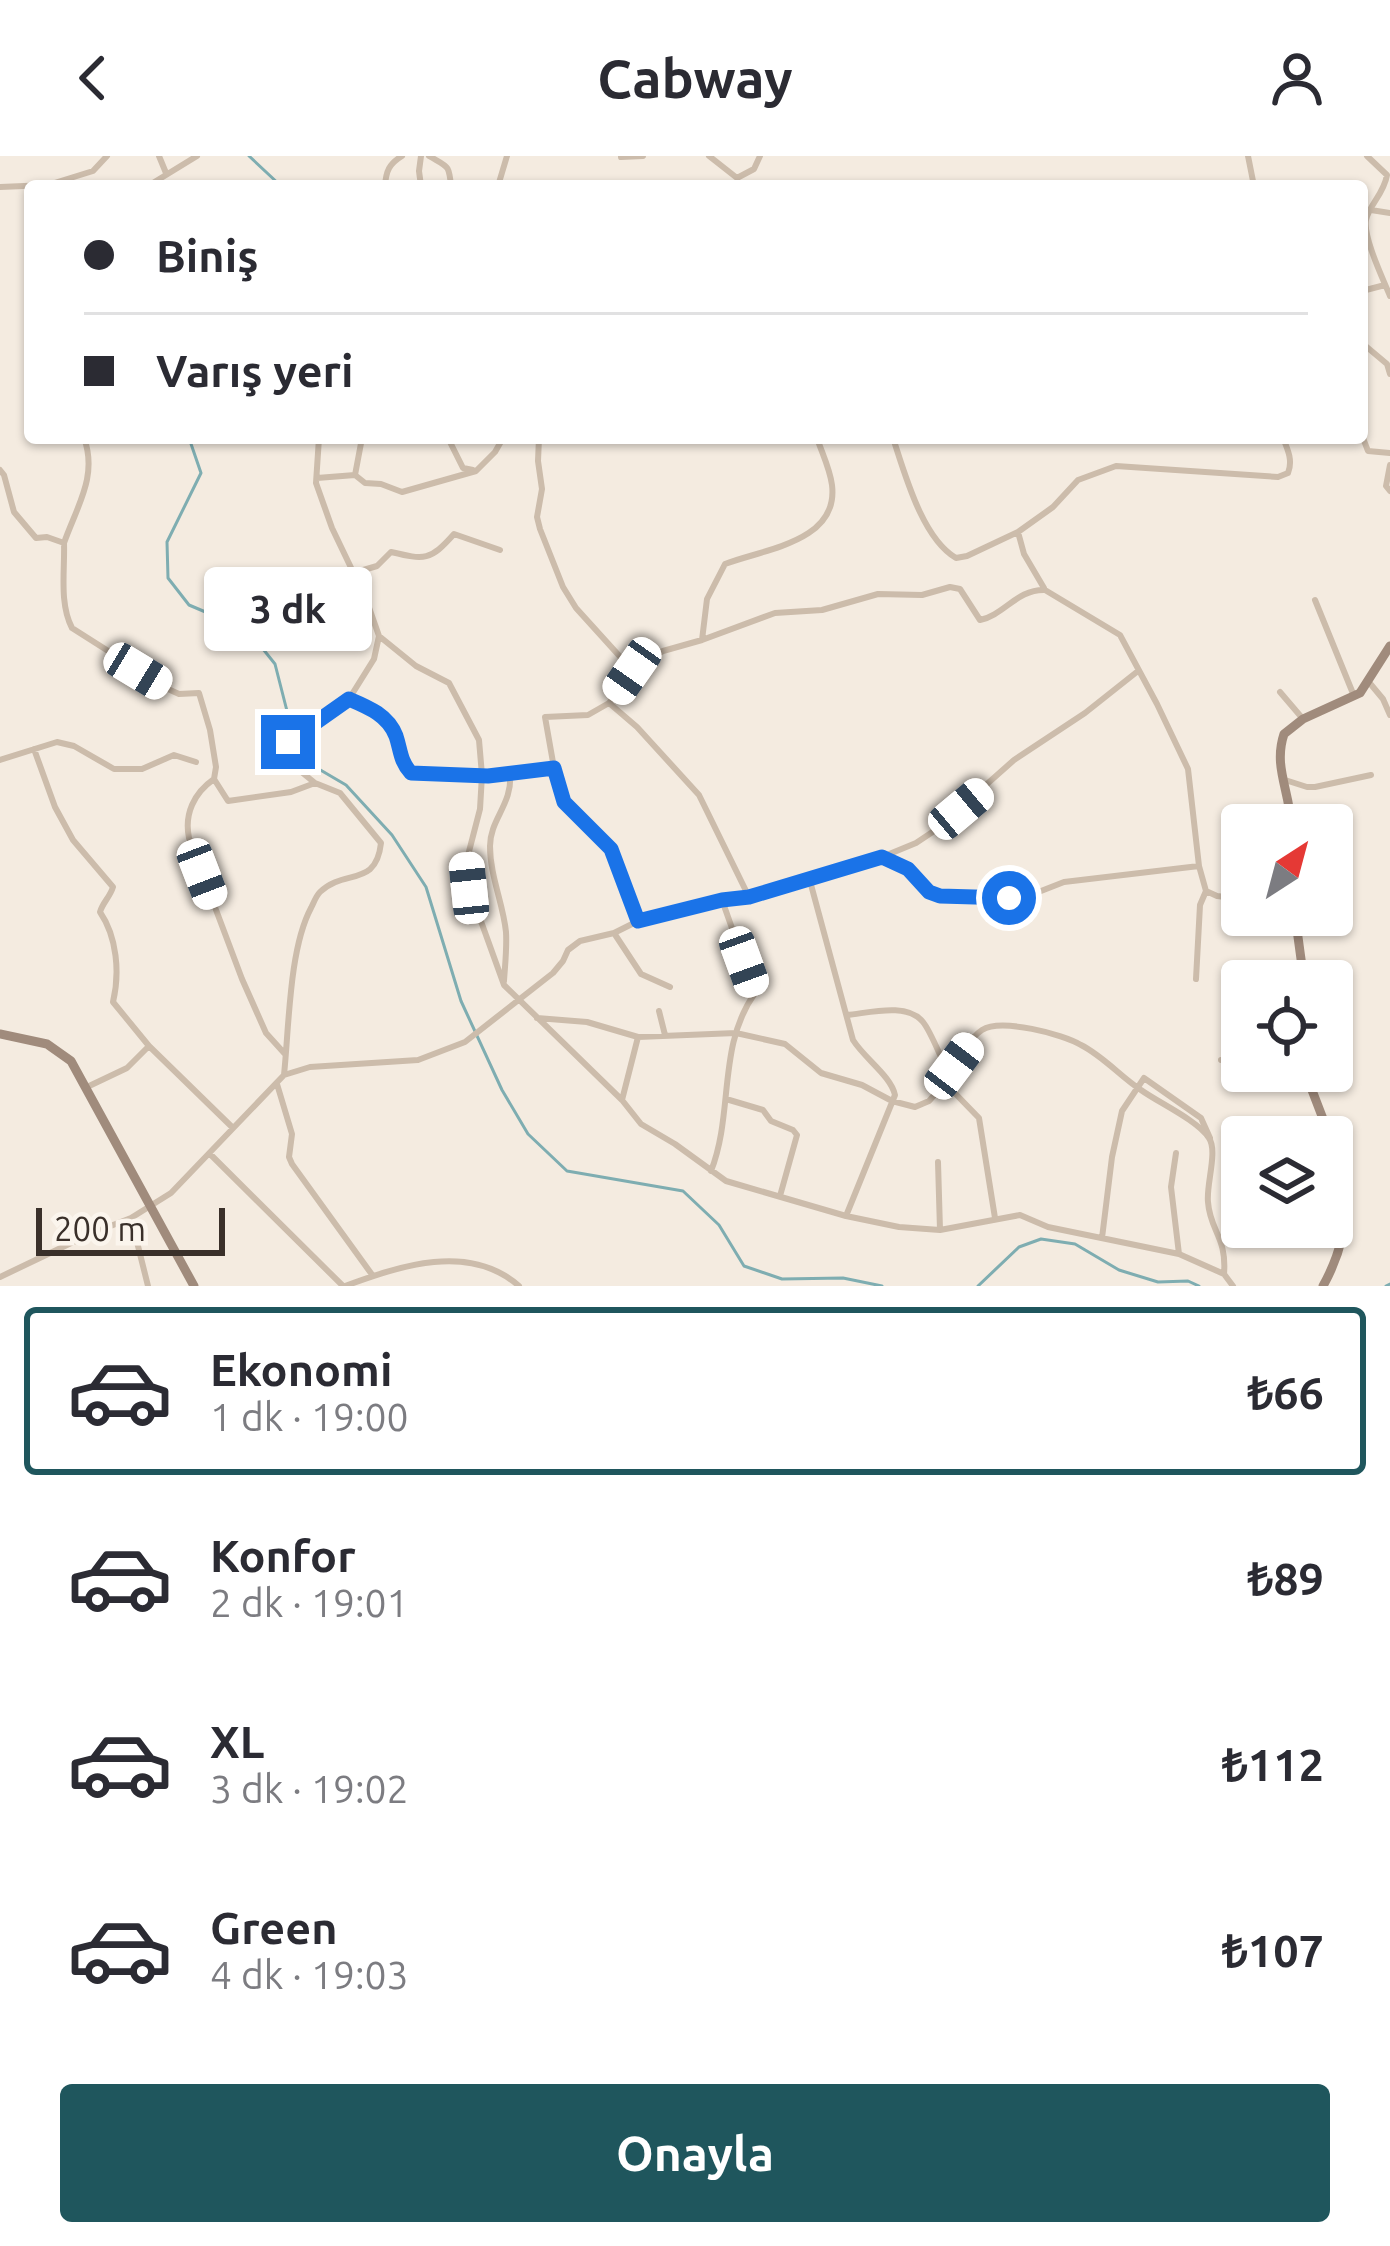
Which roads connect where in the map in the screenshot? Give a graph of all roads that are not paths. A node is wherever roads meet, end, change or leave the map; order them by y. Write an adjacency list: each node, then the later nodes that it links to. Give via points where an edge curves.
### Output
1 (107, 156): 12 (street, via 93,171)
2 (159, 156): 11 (street)
3 (197, 156): 11 (street)
4 (402, 156): 14 (street)
5 (425, 156): 15 (street, via 443,162)
6 (643, 156): 10 (street)
7 (709, 156): 8 (street, via 736,178)
8 (760, 156)
9 (1367, 156): 16 (street, via 1387,176)
10 (621, 157)
11 (166, 173): 13 (street)
12 (64, 180)
13 (156, 180)
14 (385, 180)
15 (450, 180)
16 (1371, 210): 17 (street); 18 (street)
17 (1390, 213)
18 (1368, 214)
19 (1368, 233): 20 (street)
20 (1385, 285): 21 (street); 22 (street)
21 (1368, 289)
22 (1390, 296)
23 (1388, 362): 24 (street)
24 (1390, 374)
25 (86, 444): 41 (street, via 90,476)
26 (319, 444): 38 (street)
27 (361, 444): 37 (street)
28 (451, 444): 36 (street, via 463,468)
29 (500, 444): 36 (street)
30 (539, 444): 49 (street, via 539,530 575,608)
31 (820, 444): 47 (street, via 832,481 829,512 799,540 725,563 707,599)
32 (895, 444): 40 (street, via 946,553 967,556)
33 (1286, 444): 40 (street, via 1291,466 1278,477 1116,466 1078,480)
34 (1390, 465): 39 (street)
35 (0, 470): 41 (street, via 14,512 36,538)
36 (476, 471): 37 (street, via 402,492)
37 (355, 475): 38 (street)
38 (316, 478): 43 (street)
39 (1390, 491)
40 (1018, 532): 44 (street)
41 (64, 543): 65 (street, via 72,628 168,689 199,692)
42 (500, 550): 43 (street, via 454,534 430,558 391,552)
43 (353, 573): 46 (street)
44 (1045, 590): 47 (street, via 1023,593 988,619 950,587 775,613); 50 (street, via 1120,634)
45 (1315, 600): 53 (street)
46 (380, 636): 54 (street); 64 (street, via 454,688 479,740)
47 (702, 640): 49 (street)
48 (1390, 646): 51 (street)
49 (632, 671): 55 (street)
50 (1138, 671): 69 (street, via 1013,760 934,831); 70 (street, via 1188,769)
51 (1368, 681): 53 (street); 56 (street)
52 (1280, 692): 57 (street)
53 (1354, 696): 57 (street)
54 (349, 699): 64 (street, via 389,723 411,773); 67 (street, via 288,742 292,760)
55 (609, 704): 61 (street, via 588,715 545,717); 74 (street, via 699,796)
56 (1390, 715)
57 (1304, 719): 66 (street, via 1284,734)
58 (34, 748): 59 (street); 60 (street, via 74,746 114,769 142,769 174,755); 89 (street, via 73,840 113,887 100,912 114,947 113,1002)
59 (0, 760)
60 (196, 762)
61 (554, 768): 62 (street); 76 (street, via 564,802 611,849)
62 (510, 773): 64 (street); 79 (street, via 490,848 506,931)
63 (1371, 775): 66 (street, via 1315,787)
64 (482, 776): 79 (street, via 466,863)
65 (214, 779): 67 (street, via 228,801); 90 (street, via 199,790 189,838 266,1033)
66 (1282, 779): 68 (street)
67 (315, 783): 90 (street, via 355,809 380,843 379,859 320,892 308,914)
68 (1290, 804)
69 (882, 857): 70 (street, via 940,896 999,899 1064,882); 71 (street)
70 (1199, 866): 72 (street)
71 (810, 880): 74 (street); 83 (street)
72 (1205, 890): 73 (street); 78 (street)
73 (1221, 896)
74 (749, 897): 75 (street)
75 (722, 900): 76 (street); 85 (street, via 755,993)
76 (638, 921): 77 (street)
77 (614, 933): 80 (street, via 641,974); 81 (street, via 580,941)
78 (1196, 979)
79 (504, 985): 81 (street)
80 (670, 987)
81 (519, 999): 84 (street); 91 (street, via 465,1042 418,1060)
82 (659, 1011): 87 (street)
83 (848, 1015): 92 (street, via 918,1016); 98 (street, via 863,1056 892,1082)
84 (537, 1018): 88 (street); 97 (street)
85 (736, 1033): 87 (street); 96 (street); 98 (street, via 784,1044 821,1073)
86 (0, 1034): 94 (street, via 60,1051)
87 (665, 1035): 88 (street)
88 (638, 1037): 97 (street)
89 (149, 1046): 94 (street, via 127,1068); 99 (street)
90 (286, 1055): 91 (street)
91 (284, 1075): 93 (street)
92 (947, 1079): 95 (street, via 982,1030 1003,1024 1081,1044); 98 (street, via 915,1107); 108 (street, via 979,1118)
93 (277, 1084): 99 (street); 114 (street, via 292,1163)
94 (87, 1087): 105 (street)
95 (1137, 1088): 110 (street, via 1116,1138); 113 (street, via 1211,1140 1208,1202 1226,1253)
96 (726, 1099): 103 (street); 104 (street, via 763,1110 797,1135)
97 (622, 1100): 103 (street, via 640,1124)
98 (892, 1101): 106 (street)
99 (232, 1126): 101 (street)
100 (1176, 1153): 112 (street, via 1171,1187)
101 (211, 1154): 105 (street); 118 (street)
102 (938, 1162): 109 (street)
103 (711, 1172): 104 (street)
104 (780, 1196): 106 (street)
105 (150, 1205): 107 (street); 117 (street)
106 (846, 1216): 109 (street)
107 (130, 1218): 115 (street); 116 (street)
108 (995, 1218): 109 (street); 110 (street, via 1020,1215)
109 (940, 1230)
110 (1102, 1238): 112 (street)
111 (1340, 1248): 121 (street)
112 (1179, 1254): 113 (street)
113 (1223, 1274): 120 (street)
114 (373, 1276): 118 (street); 119 (street, via 461,1260)
115 (0, 1277)
116 (148, 1286)
117 (194, 1286)
118 (344, 1286)
119 (519, 1286)
120 (1233, 1286)
121 (1323, 1286)

